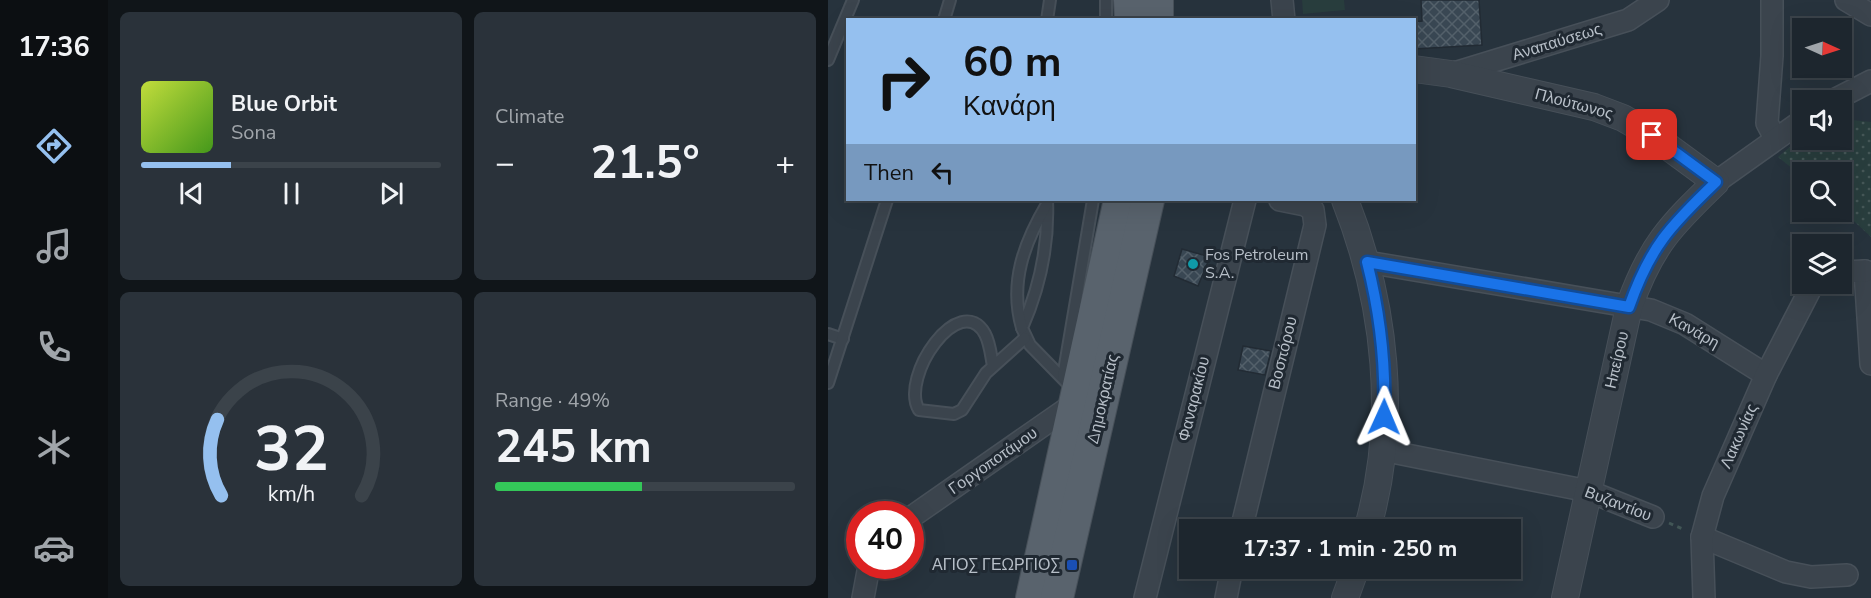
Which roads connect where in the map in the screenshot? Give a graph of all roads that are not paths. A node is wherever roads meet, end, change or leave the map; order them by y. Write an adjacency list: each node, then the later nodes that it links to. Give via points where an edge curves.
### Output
1 (853, 0): 18 (lane)
2 (950, 0): 12 (lane)
3 (1050, 0): 13 (lane)
4 (1106, 0): 14 (lane)
5 (1130, 0): 15 (main road)
6 (1157, 0): 16 (main road)
7 (1282, 0): 17 (street)
8 (1658, 0): 20 (street, Αναπαύσεως, via 1628,20)
9 (1772, 0): 24 (street, via 1767,123)
10 (1846, 0): 11 (street)
11 (1871, 15)
12 (945, 18)
13 (1047, 18)
14 (1106, 18)
15 (1131, 18)
16 (1157, 18)
17 (1284, 18)
18 (828, 60)
19 (1416, 69): 20 (street, Πλούτωνος)
20 (1451, 74): 25 (street, Πλούτωνος, via 1594,106 1623,118)
21 (1871, 81): 22 (street)
22 (1852, 91)
23 (1792, 127): 24 (street, Ηπείρου)
24 (1775, 138): 25 (street, Ηπείρου)
25 (1716, 182): 38 (street, Ηπείρου, via 1656,245)
26 (887, 201): 41 (lane)
27 (1094, 201): 46 (lane)
28 (1120, 201): 46 (main road, Δημοκρατίας)
29 (1148, 201): 60 (main road, Δημοκρατίας)
30 (1245, 201): 61 (street, Φαναρακίου)
31 (1285, 201): 51 (street, Βοσπόρου, via 1312,210 1315,225)
32 (1345, 201): 34 (street)
33 (1047, 202): 39 (lane, via 1045,252); 39 (lane, via 1018,275 1016,302)
34 (1367, 262): 38 (street, Κανάρη); 47 (street, via 1382,340)
35 (1852, 272): 36 (street)
36 (1868, 272): 42 (street)
37 (1808, 294): 44 (street, Λακωνίας)
38 (1629, 307): 44 (street, Κανάρη, via 1668,315); 48 (street, Ηπείρου)
39 (1023, 333): 43 (lane); 46 (lane)
40 (828, 334): 41 (lane)
41 (843, 339): 45 (lane)
42 (1871, 364)
43 (993, 366): 43 (lane, via 962,410 954,414 919,410 914,401 924,360 937,340 959,322 981,327 987,336)
44 (1766, 375): 53 (street, Λακωνίας, via 1717,485)
45 (828, 383)
46 (1072, 391): 49 (street, Γοργοποτάμου); 59 (main road, Δημοκρατίας)
47 (1382, 450): 48 (street, Βυζαντίου); 52 (street)
48 (1588, 491): 50 (street, Βυζαντίου); 64 (street, Ηπείρου)
49 (924, 507)
50 (1653, 517)
51 (1244, 519)
52 (1369, 519)
53 (1702, 537): 54 (street, via 1786,572 1811,577); 65 (street, Λακωνίας)
54 (1847, 575)
55 (866, 579): 58 (street)
56 (1230, 579): 62 (street)
57 (1352, 579): 63 (street)
58 (862, 598)
59 (1032, 598)
60 (1057, 598)
61 (1144, 598)
62 (1226, 598)
63 (1345, 598)
64 (1565, 598)
65 (1704, 598)

